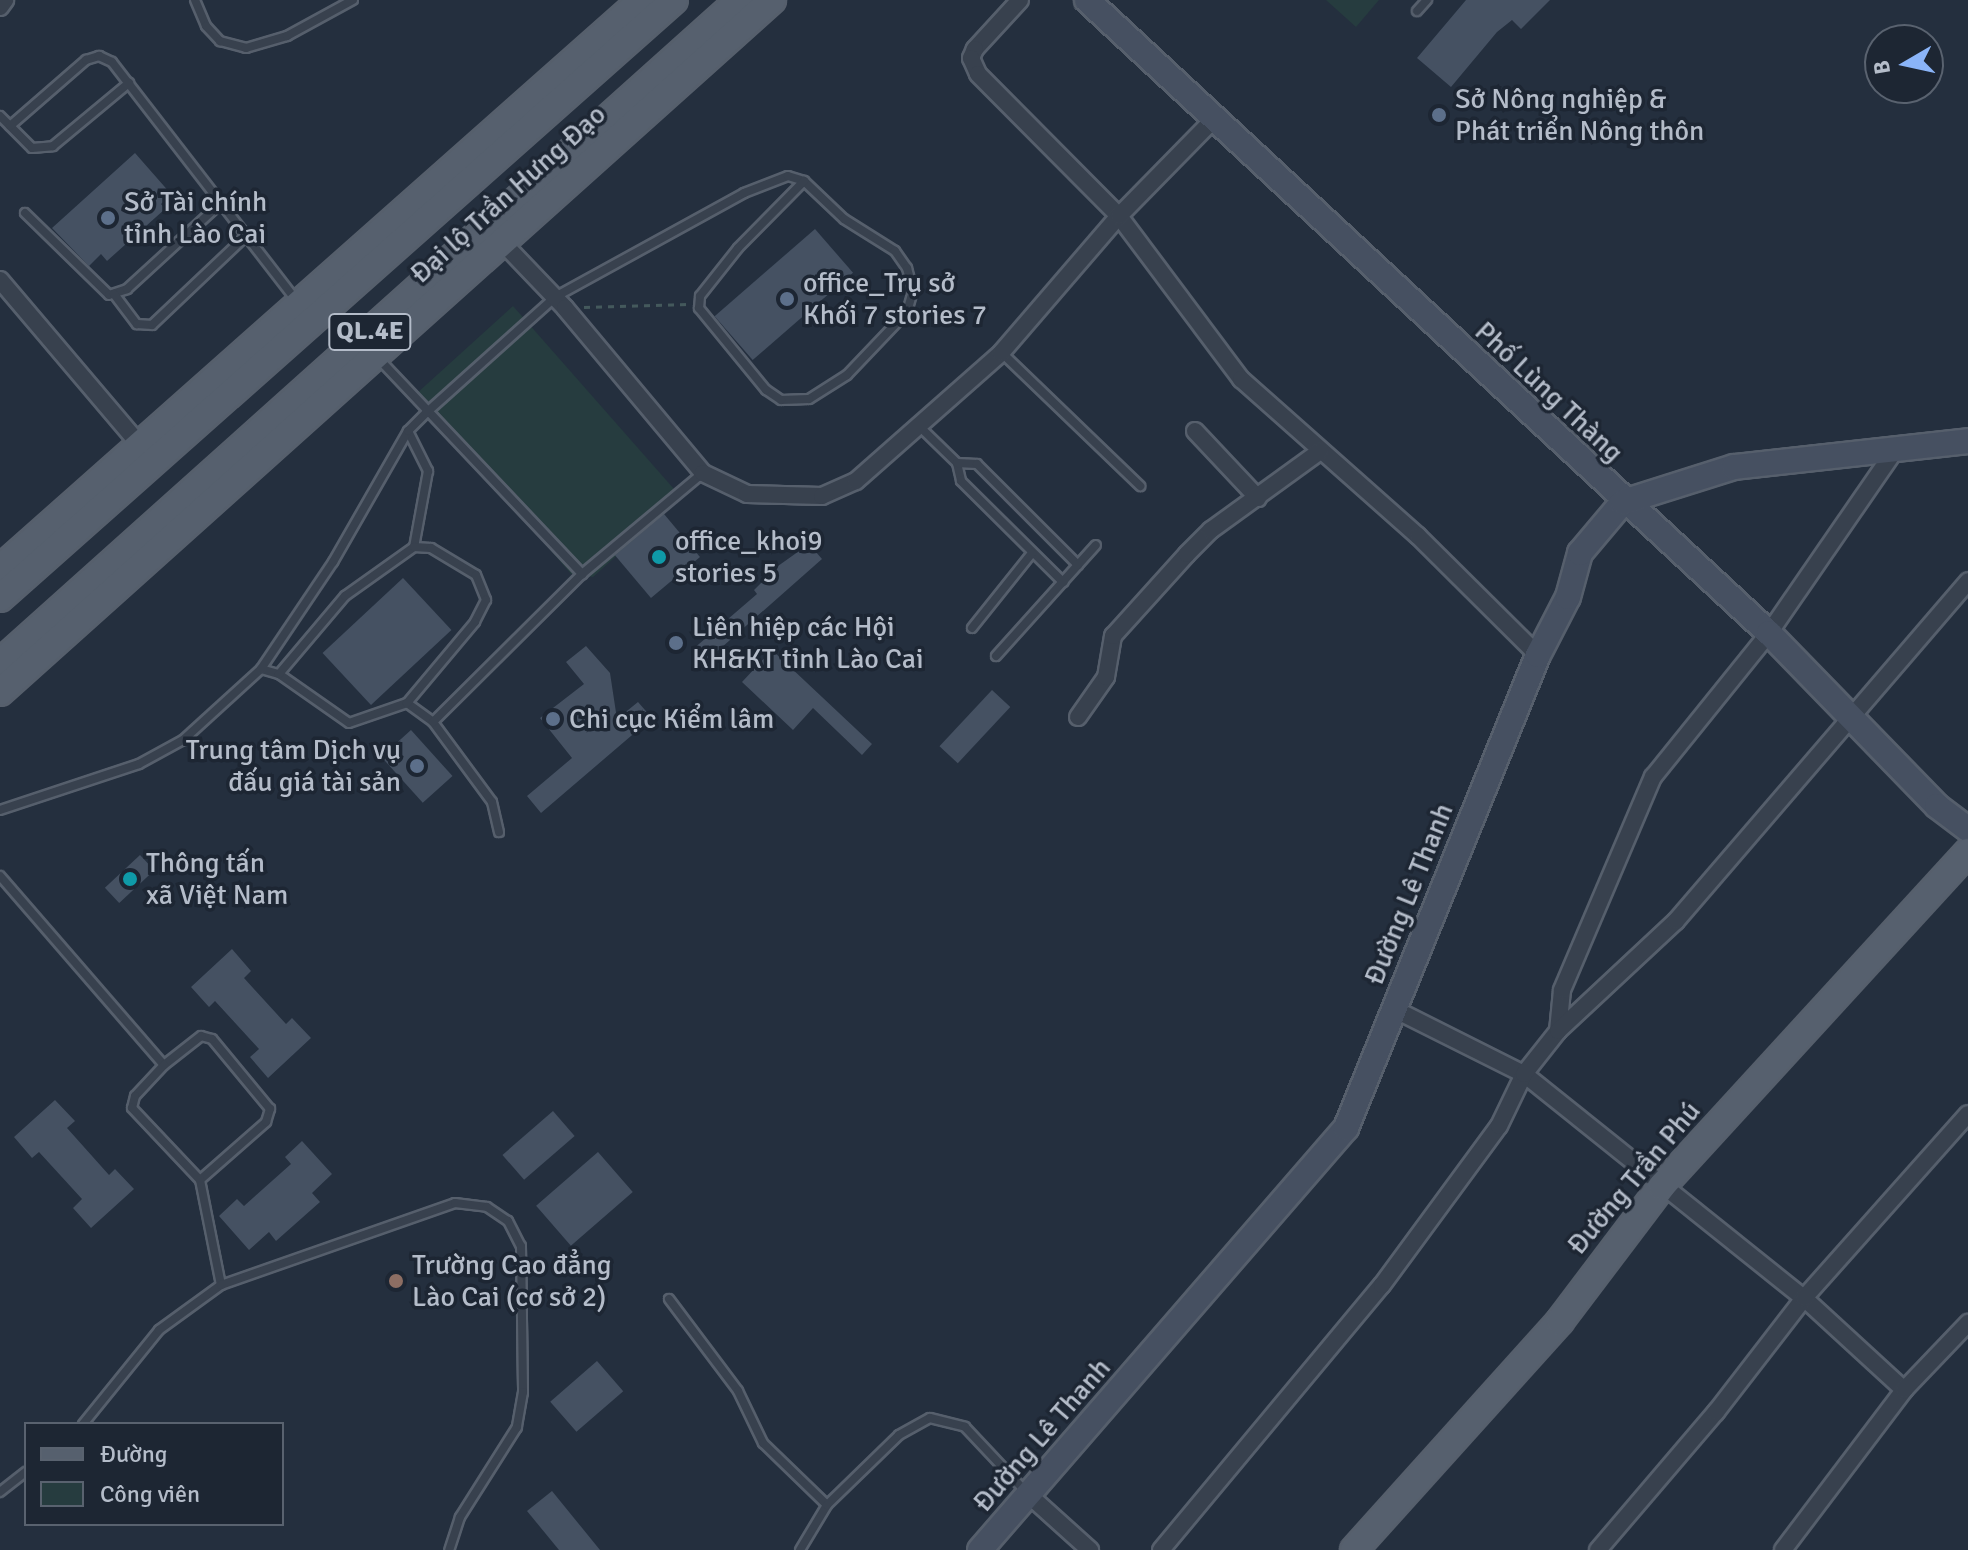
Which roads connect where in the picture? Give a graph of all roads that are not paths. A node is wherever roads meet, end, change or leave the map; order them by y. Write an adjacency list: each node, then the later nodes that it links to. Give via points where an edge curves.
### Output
1 (5, 0): 11 (street)
2 (195, 0): 3 (lane, via 206,26 220,41 246,48 287,36)
3 (353, 0)
4 (642, 0): 26 (main road, Đại lộ Trần Hưng Đạo)
5 (674, 0): 50 (main road, Đại lộ Trần Hưng Đạo / QL.4E)
6 (740, 0): 55 (main road, Đại lộ Trần Hưng Đạo / QL.4E)
7 (772, 0): 22 (main road, Đại lộ Trần Hưng Đạo)
8 (1020, 0): 20 (street, via 975,49 972,67)
9 (1087, 0): 15 (street, Phố Lùng Thàng)
10 (1427, 0): 12 (lane)
11 (0, 7)
12 (1417, 11)
13 (129, 83): 16 (lane, via 53,146 32,148); 16 (lane, via 112,62 99,56 86,60); 18 (lane)
14 (0, 116): 16 (lane)
15 (1214, 119): 20 (street); 41 (street, Phố Lùng Thàng)
16 (10, 126)
17 (804, 181): 17 (lane, via 844,219 895,251 912,278 907,312 847,375 795,402 766,390 698,303 738,248); 25 (lane, via 788,176 744,193)
18 (222, 202): 21 (lane); 24 (lane, via 127,289)
19 (25, 213): 24 (lane, via 102,291)
20 (1119, 216): 27 (street); 35 (street, via 1241,379)
21 (247, 235): 24 (lane, via 152,325 137,324); 26 (lane)
22 (502, 242): 25 (street); 28 (main road, Đại lộ Trần Hưng Đạo)
23 (0, 280): 34 (street)
24 (114, 294)
25 (560, 302): 29 (lane); 38 (street)
26 (299, 304): 34 (main road, Đại lộ Trần Hưng Đạo)
27 (1001, 353): 30 (street); 39 (lane)
28 (375, 355): 29 (lane); 58 (main road, Đại lộ Trần Hưng Đạo)
29 (427, 412): 31 (lane); 47 (lane)
30 (920, 427): 37 (lane); 38 (street, via 856,481 822,496 747,494)
31 (408, 431): 43 (lane, via 428,471); 56 (lane, via 333,562)
32 (1195, 431): 40 (street)
33 (1968, 441): 36 (street)
34 (140, 445): 46 (main road, Đại lộ Trần Hưng Đạo)
35 (1320, 451): 40 (street); 53 (street, via 1418,536)
36 (1894, 452): 41 (street, via 1734,467); 52 (street)
37 (957, 463): 44 (lane, via 961,481); 45 (lane, via 977,464)
38 (703, 473): 47 (lane)
39 (1140, 486)
40 (1258, 498): 60 (street, via 1211,530 1113,636 1106,677)
41 (1623, 502): 52 (street, Phố Lùng Thàng); 53 (street, Đường Lê Thanh, via 1580,553 1568,597)
42 (1096, 545): 45 (lane)
43 (414, 547): 57 (lane, via 345,596); 59 (lane, via 431,548 464,564 483,586 486,600 475,622)
44 (1032, 553): 49 (lane); 51 (lane)
45 (1078, 565): 49 (lane)
46 (0, 569)
47 (582, 574): 62 (lane)
48 (1968, 581): 61 (street)
49 (1063, 582): 54 (lane)
50 (0, 598)
51 (972, 628)
52 (1769, 633): 61 (street, Phố Lùng Thàng); 69 (street, via 1653,777 1562,990)
53 (1538, 655): 68 (street, Đường Lê Thanh)
54 (996, 656)
55 (0, 663)
56 (261, 669): 57 (lane); 63 (lane, via 156,757)
57 (279, 674): 59 (lane, via 349,723)
58 (0, 692)
59 (407, 703): 62 (lane)
60 (1078, 717)
61 (1853, 719): 64 (street, Phố Lùng Thàng, via 1937,806); 69 (street, via 1676,921)
62 (433, 722): 65 (lane, via 492,802)
63 (0, 810)
64 (1968, 829)
65 (499, 832)
66 (1968, 852): 74 (main road, Đường Trần Phú)
67 (0, 876): 70 (lane)
68 (1396, 1010): 71 (street); 83 (street, Đường Lê Thanh, via 1354,1113 1335,1142)
69 (1558, 1031): 71 (street)
70 (164, 1065): 73 (lane, via 135,1096 132,1108); 73 (lane, via 192,1040 206,1036 269,1103 266,1122)
71 (1524, 1074): 74 (street); 89 (street, via 1499,1126 1382,1285)
72 (1968, 1114): 76 (street)
73 (200, 1180): 75 (lane)
74 (1662, 1186): 76 (street); 90 (main road, Đường Trần Phú, via 1560,1321)
75 (221, 1285): 80 (lane, via 159,1330); 85 (lane, via 455,1203 487,1207 508,1221 524,1267 524,1374 517,1427 460,1517)
76 (1804, 1298): 79 (street); 91 (street, via 1716,1412)
77 (669, 1299): 84 (lane, via 738,1391 763,1443)
78 (1968, 1323): 79 (street)
79 (1904, 1390): 92 (street)
80 (85, 1422)
81 (24, 1474): 82 (lane)
82 (0, 1492)
83 (1030, 1496): 84 (lane, via 965,1427 930,1418 899,1435); 87 (street, Đường Lê Thanh); 88 (street)
84 (827, 1505): 86 (lane)
85 (449, 1550)
86 (800, 1550)
87 (980, 1550)
88 (1090, 1550)
89 (1161, 1550)
90 (1354, 1550)
91 (1598, 1550)
92 (1783, 1550)

